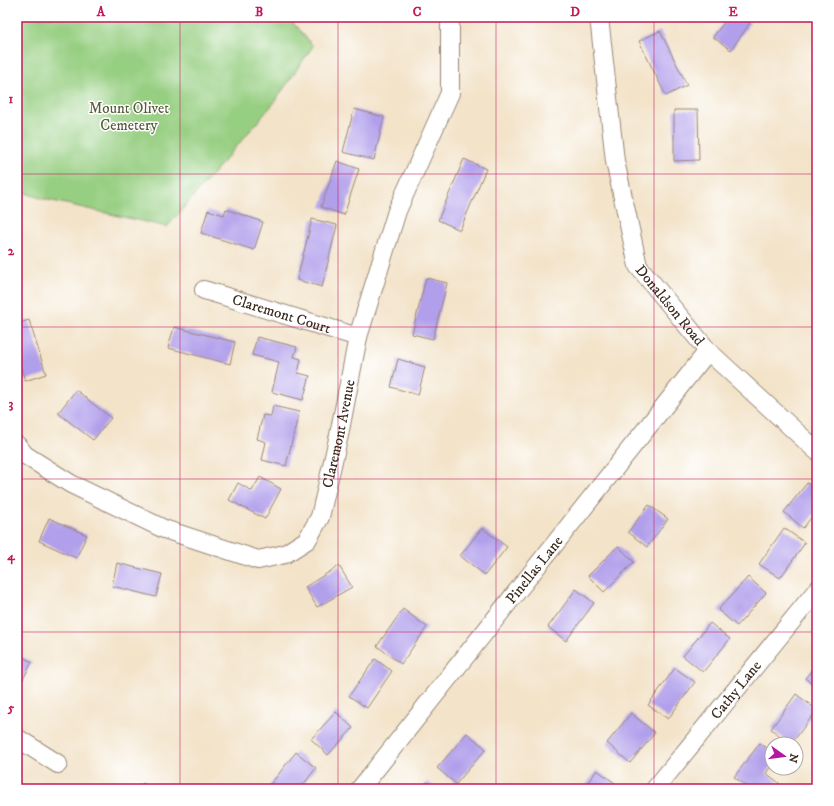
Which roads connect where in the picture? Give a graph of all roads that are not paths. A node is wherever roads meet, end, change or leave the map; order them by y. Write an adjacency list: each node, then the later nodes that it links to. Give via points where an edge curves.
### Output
1 (450, 17): 4 (street, Claremont Avenue, via 450,93 397,211)
2 (599, 17): 5 (street, Donaldson Road, via 615,161 638,266)
3 (204, 290): 4 (street, Claremont Court)
4 (358, 337): 6 (street, Claremont Avenue, via 320,517 308,540 285,554 258,560 164,529 71,484 25,455)
5 (708, 351): 7 (street, Donaldson Road); 11 (street, Pinellas Lane)
6 (17, 445)
7 (817, 451)
8 (817, 590): 12 (street, Cathy Lane)
9 (17, 738): 10 (street)
10 (58, 764)
11 (360, 789)
12 (655, 789)

